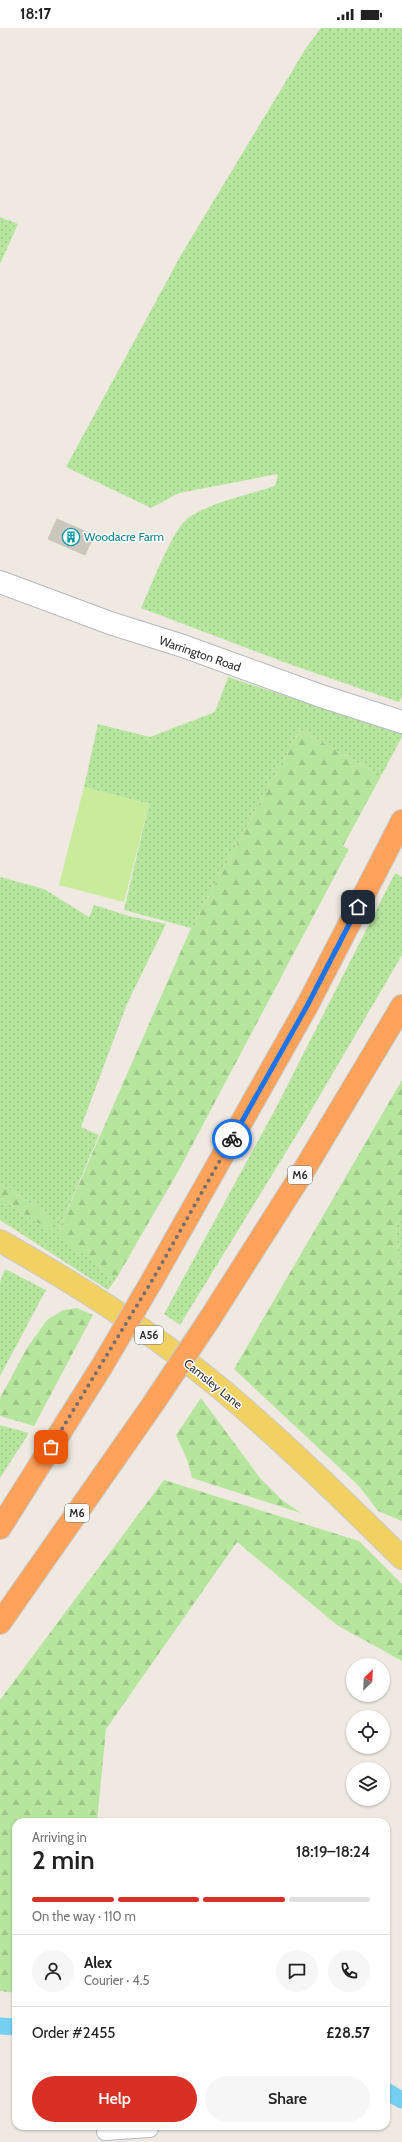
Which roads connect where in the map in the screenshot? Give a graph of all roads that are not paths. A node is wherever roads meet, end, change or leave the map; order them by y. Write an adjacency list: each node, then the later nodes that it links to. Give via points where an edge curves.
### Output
1 (0, 582): 2 (street, Warrington Road, via 110,623)
2 (402, 722)
3 (402, 821): 6 (highway, bridge, via 307,1006 153,1279 102,1366)
4 (402, 1006): 8 (highway, M6, bridge, via 305,1168 209,1320)
5 (0, 1241): 7 (main road, Camsley Lane / A56, via 104,1304 200,1372 272,1434)
6 (0, 1528)
7 (398, 1554)
8 (0, 1623)
9 (147, 2130): 11 (street)
10 (105, 2132): 11 (street)
11 (128, 2136)

